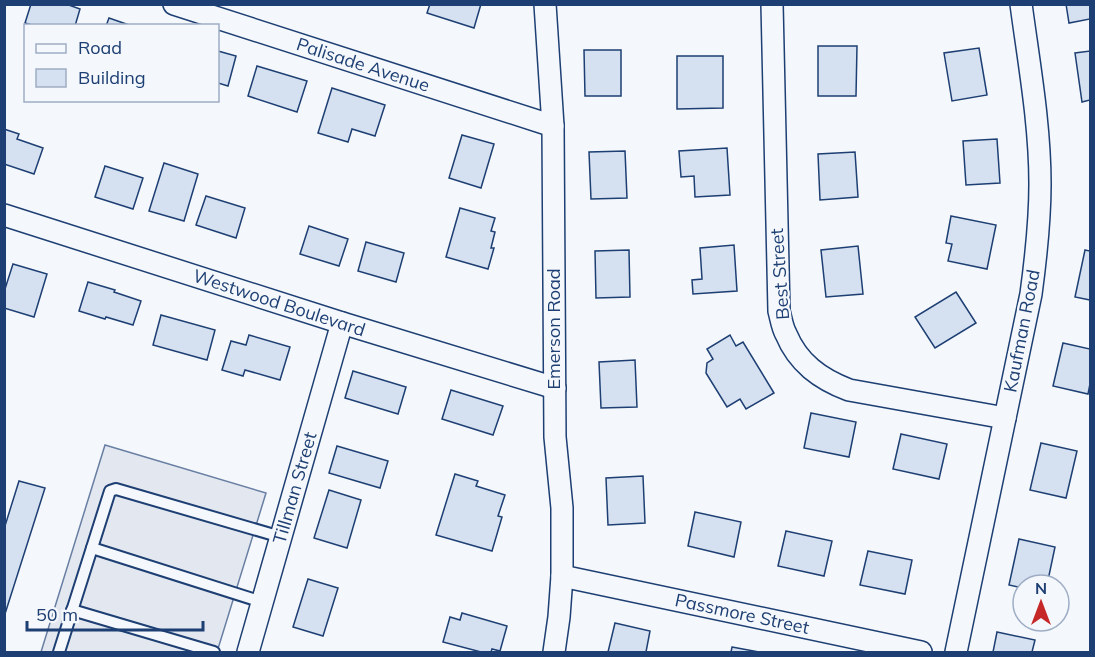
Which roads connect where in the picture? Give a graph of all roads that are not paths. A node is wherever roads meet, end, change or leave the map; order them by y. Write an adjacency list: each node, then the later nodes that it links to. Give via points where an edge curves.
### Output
1 (174, 4): 5 (street, Palisade Avenue)
2 (545, 4): 5 (street, Emerson Road)
3 (772, 4): 9 (street, Best Street, via 779,311 785,333 812,370 849,390)
4 (1021, 4): 9 (street, Kaufman Road, via 1037,127 1038,236 1031,294)
5 (553, 126): 8 (street, Emerson Road)
6 (4, 215): 7 (street, Westwood Boulevard)
7 (342, 323): 8 (street, Westwood Boulevard); 10 (street, Tillman Street)
8 (555, 388): 12 (street, Emerson Road)
9 (1005, 418): 20 (street, Kaufman Road)
10 (281, 537): 11 (lane, via 116,489 110,491); 13 (street, Tillman Street)
11 (92, 548): 13 (lane); 14 (lane)
12 (562, 576): 18 (street, Emerson Road); 19 (street, Passmore Street)
13 (262, 602): 17 (street, Tillman Street)
14 (72, 610): 15 (lane); 16 (lane)
15 (59, 652)
16 (214, 652)
17 (248, 652)
18 (554, 652)
19 (921, 652)
20 (956, 652)

